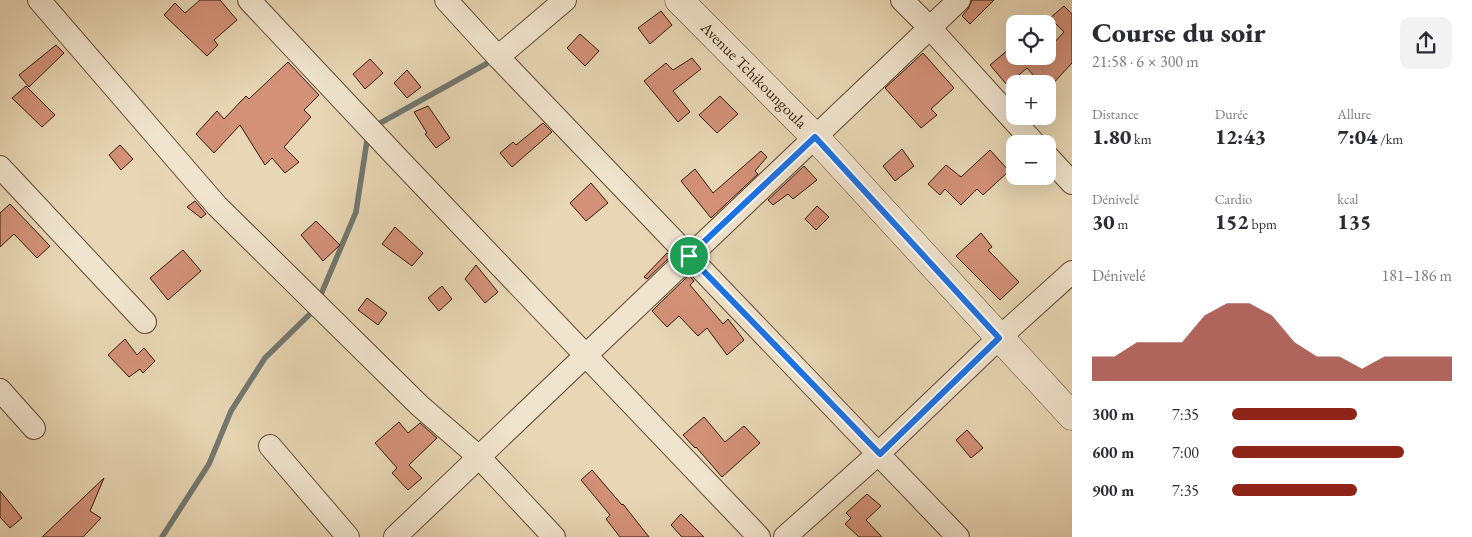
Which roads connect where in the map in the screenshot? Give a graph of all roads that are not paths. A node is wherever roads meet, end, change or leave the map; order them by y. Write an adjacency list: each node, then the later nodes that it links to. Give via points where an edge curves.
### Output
1 (39, 0): 25 (street, via 217,206 420,406)
2 (249, 0): 19 (street)
3 (446, 0): 9 (street)
4 (565, 0): 9 (street)
5 (679, 0): 11 (street, Avenue Tchikoungoula)
6 (902, 0): 8 (street)
7 (959, 0): 8 (street)
8 (930, 28): 10 (street); 11 (street)
9 (498, 57): 15 (street)
10 (1027, 135)
11 (815, 137): 15 (street); 18 (street, Avenue Tchikoungoula)
12 (1056, 166): 14 (street)
13 (0, 167): 17 (street)
14 (1072, 183)
15 (689, 256): 19 (street); 24 (street)
16 (1072, 272): 18 (street)
17 (145, 322)
18 (999, 338): 21 (street, Avenue Tchikoungoula); 24 (street)
19 (586, 356): 25 (street); 29 (street)
20 (0, 390): 22 (street)
21 (1072, 416)
22 (34, 428)
23 (270, 446): 26 (street)
24 (880, 454): 30 (street); 31 (street)
25 (479, 457): 27 (street); 28 (street)
26 (348, 537)
27 (395, 537)
28 (554, 537)
29 (759, 537)
30 (786, 537)
31 (958, 537)

